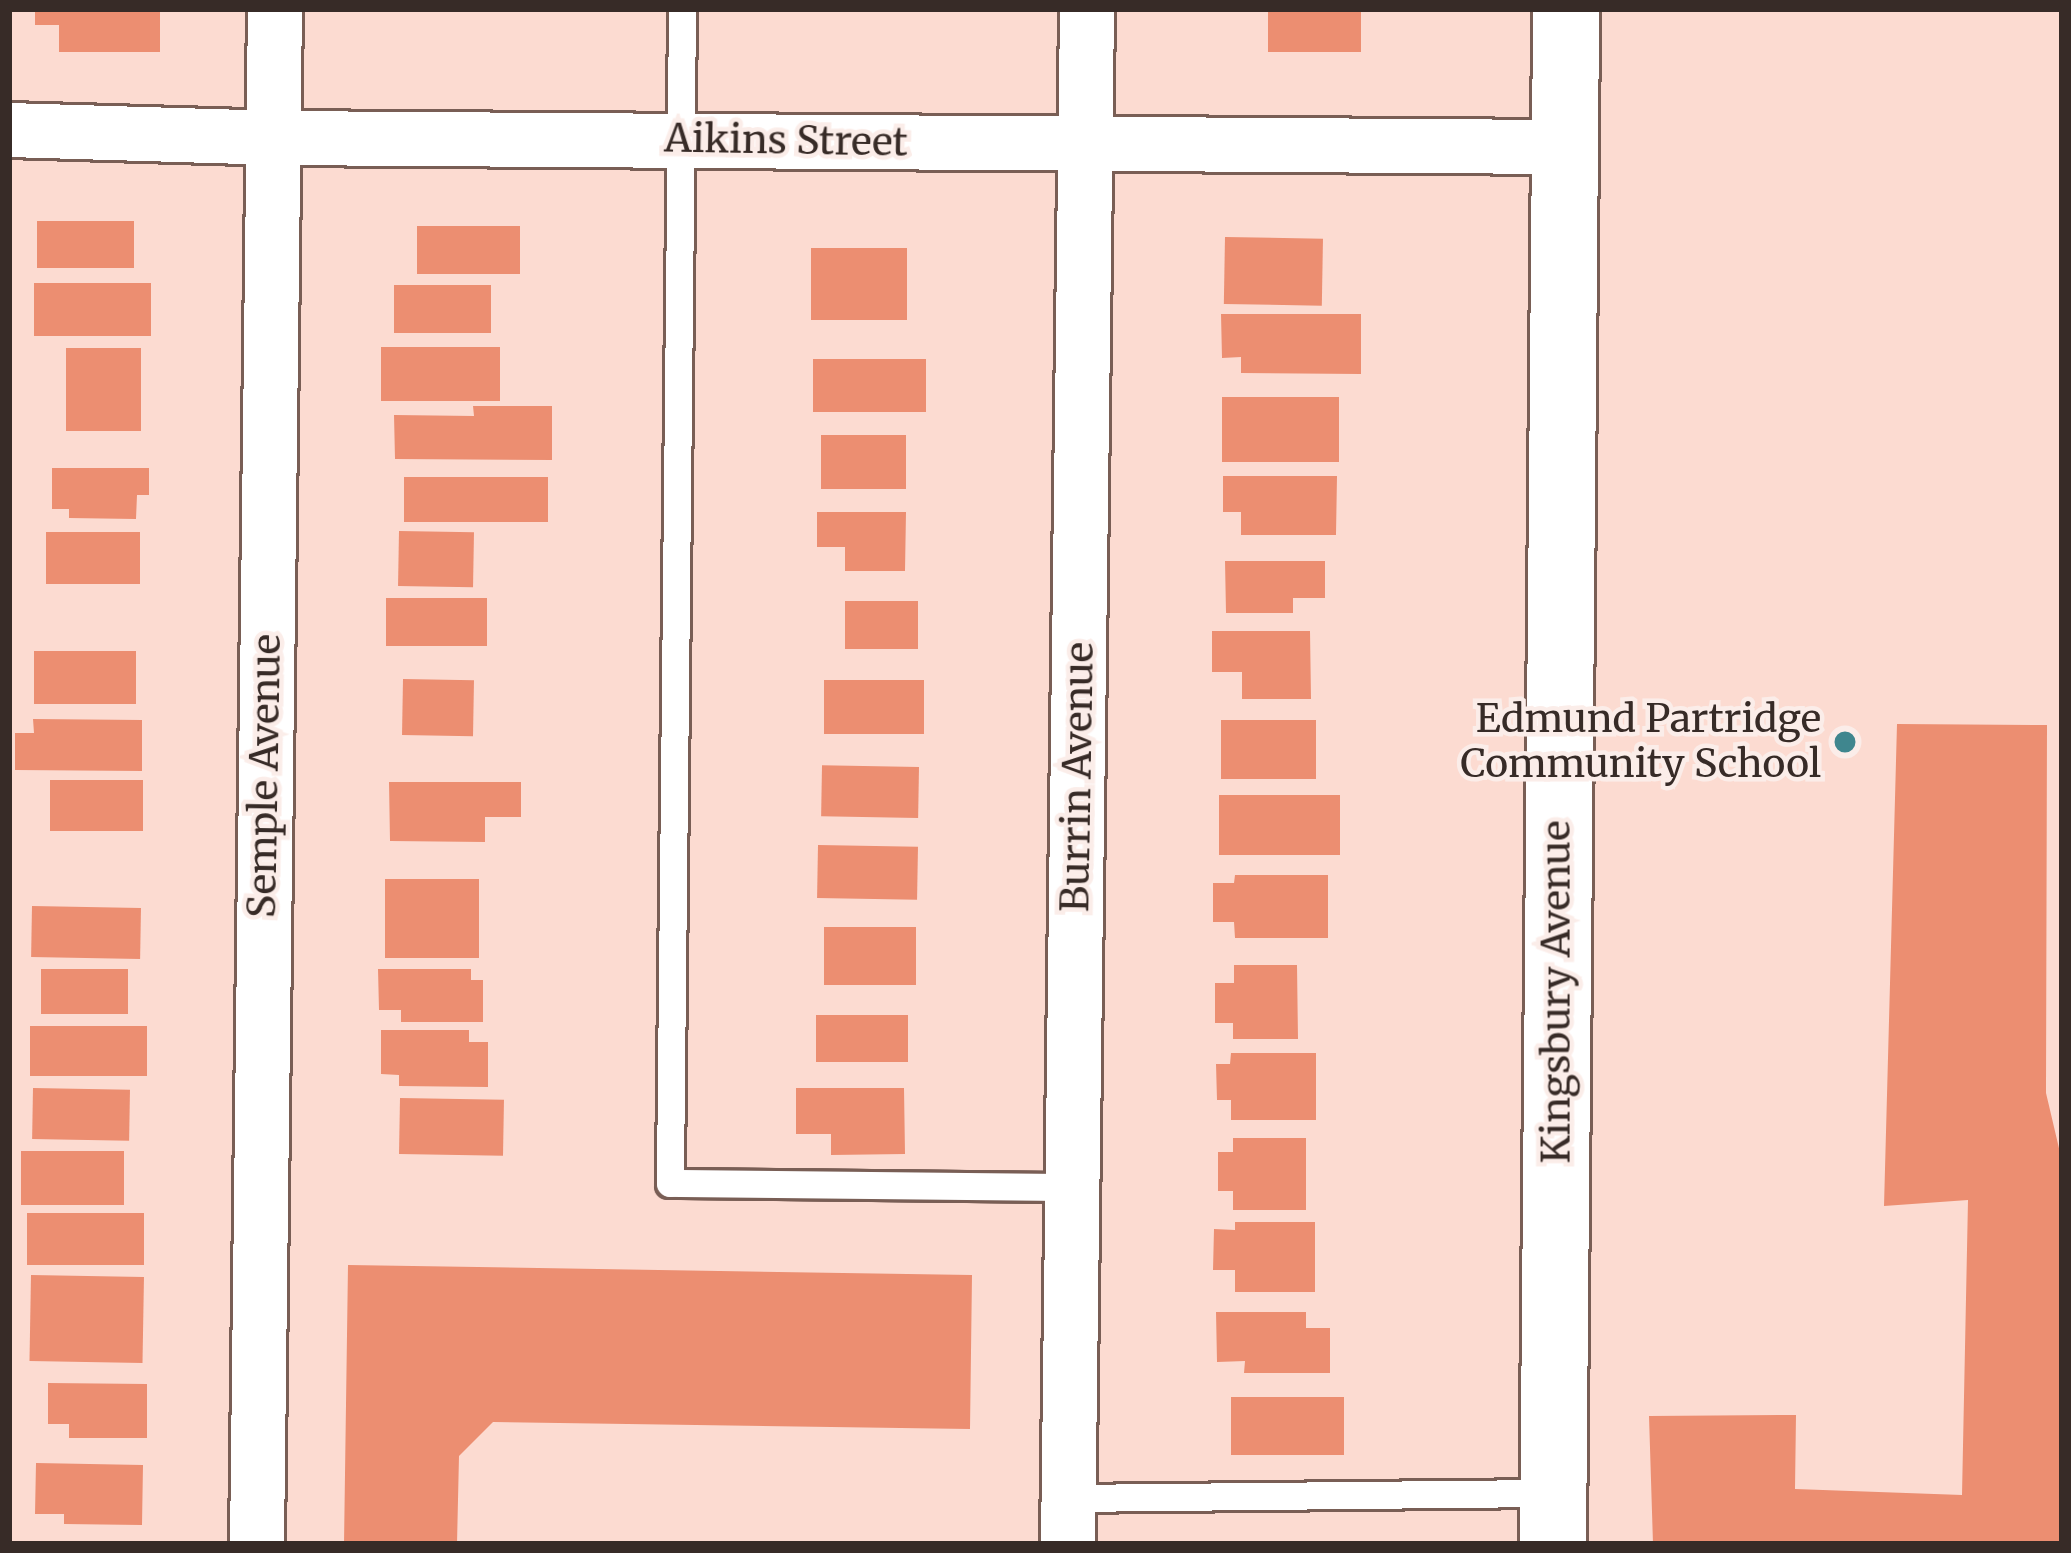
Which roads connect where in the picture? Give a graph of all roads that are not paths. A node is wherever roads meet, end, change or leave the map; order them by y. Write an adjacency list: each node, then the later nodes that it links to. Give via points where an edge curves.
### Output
1 (275, 9): 6 (street, Semple Avenue)
2 (682, 9): 7 (lane)
3 (1087, 9): 8 (street, Burrin Avenue)
4 (1566, 9): 9 (street, Kingsbury Avenue)
5 (9, 130): 6 (street, Aikins Street)
6 (274, 138): 7 (street, Aikins Street); 13 (street, Semple Avenue)
7 (681, 140): 8 (street, Aikins Street); 10 (lane, via 670,1184)
8 (1086, 145): 9 (street, Aikins Street); 10 (street, Burrin Avenue)
9 (1563, 147): 11 (street, Kingsbury Avenue)
10 (1072, 1187): 12 (street, Burrin Avenue)
11 (1554, 1518): 12 (lane)
12 (1068, 1521)
13 (257, 1544)

